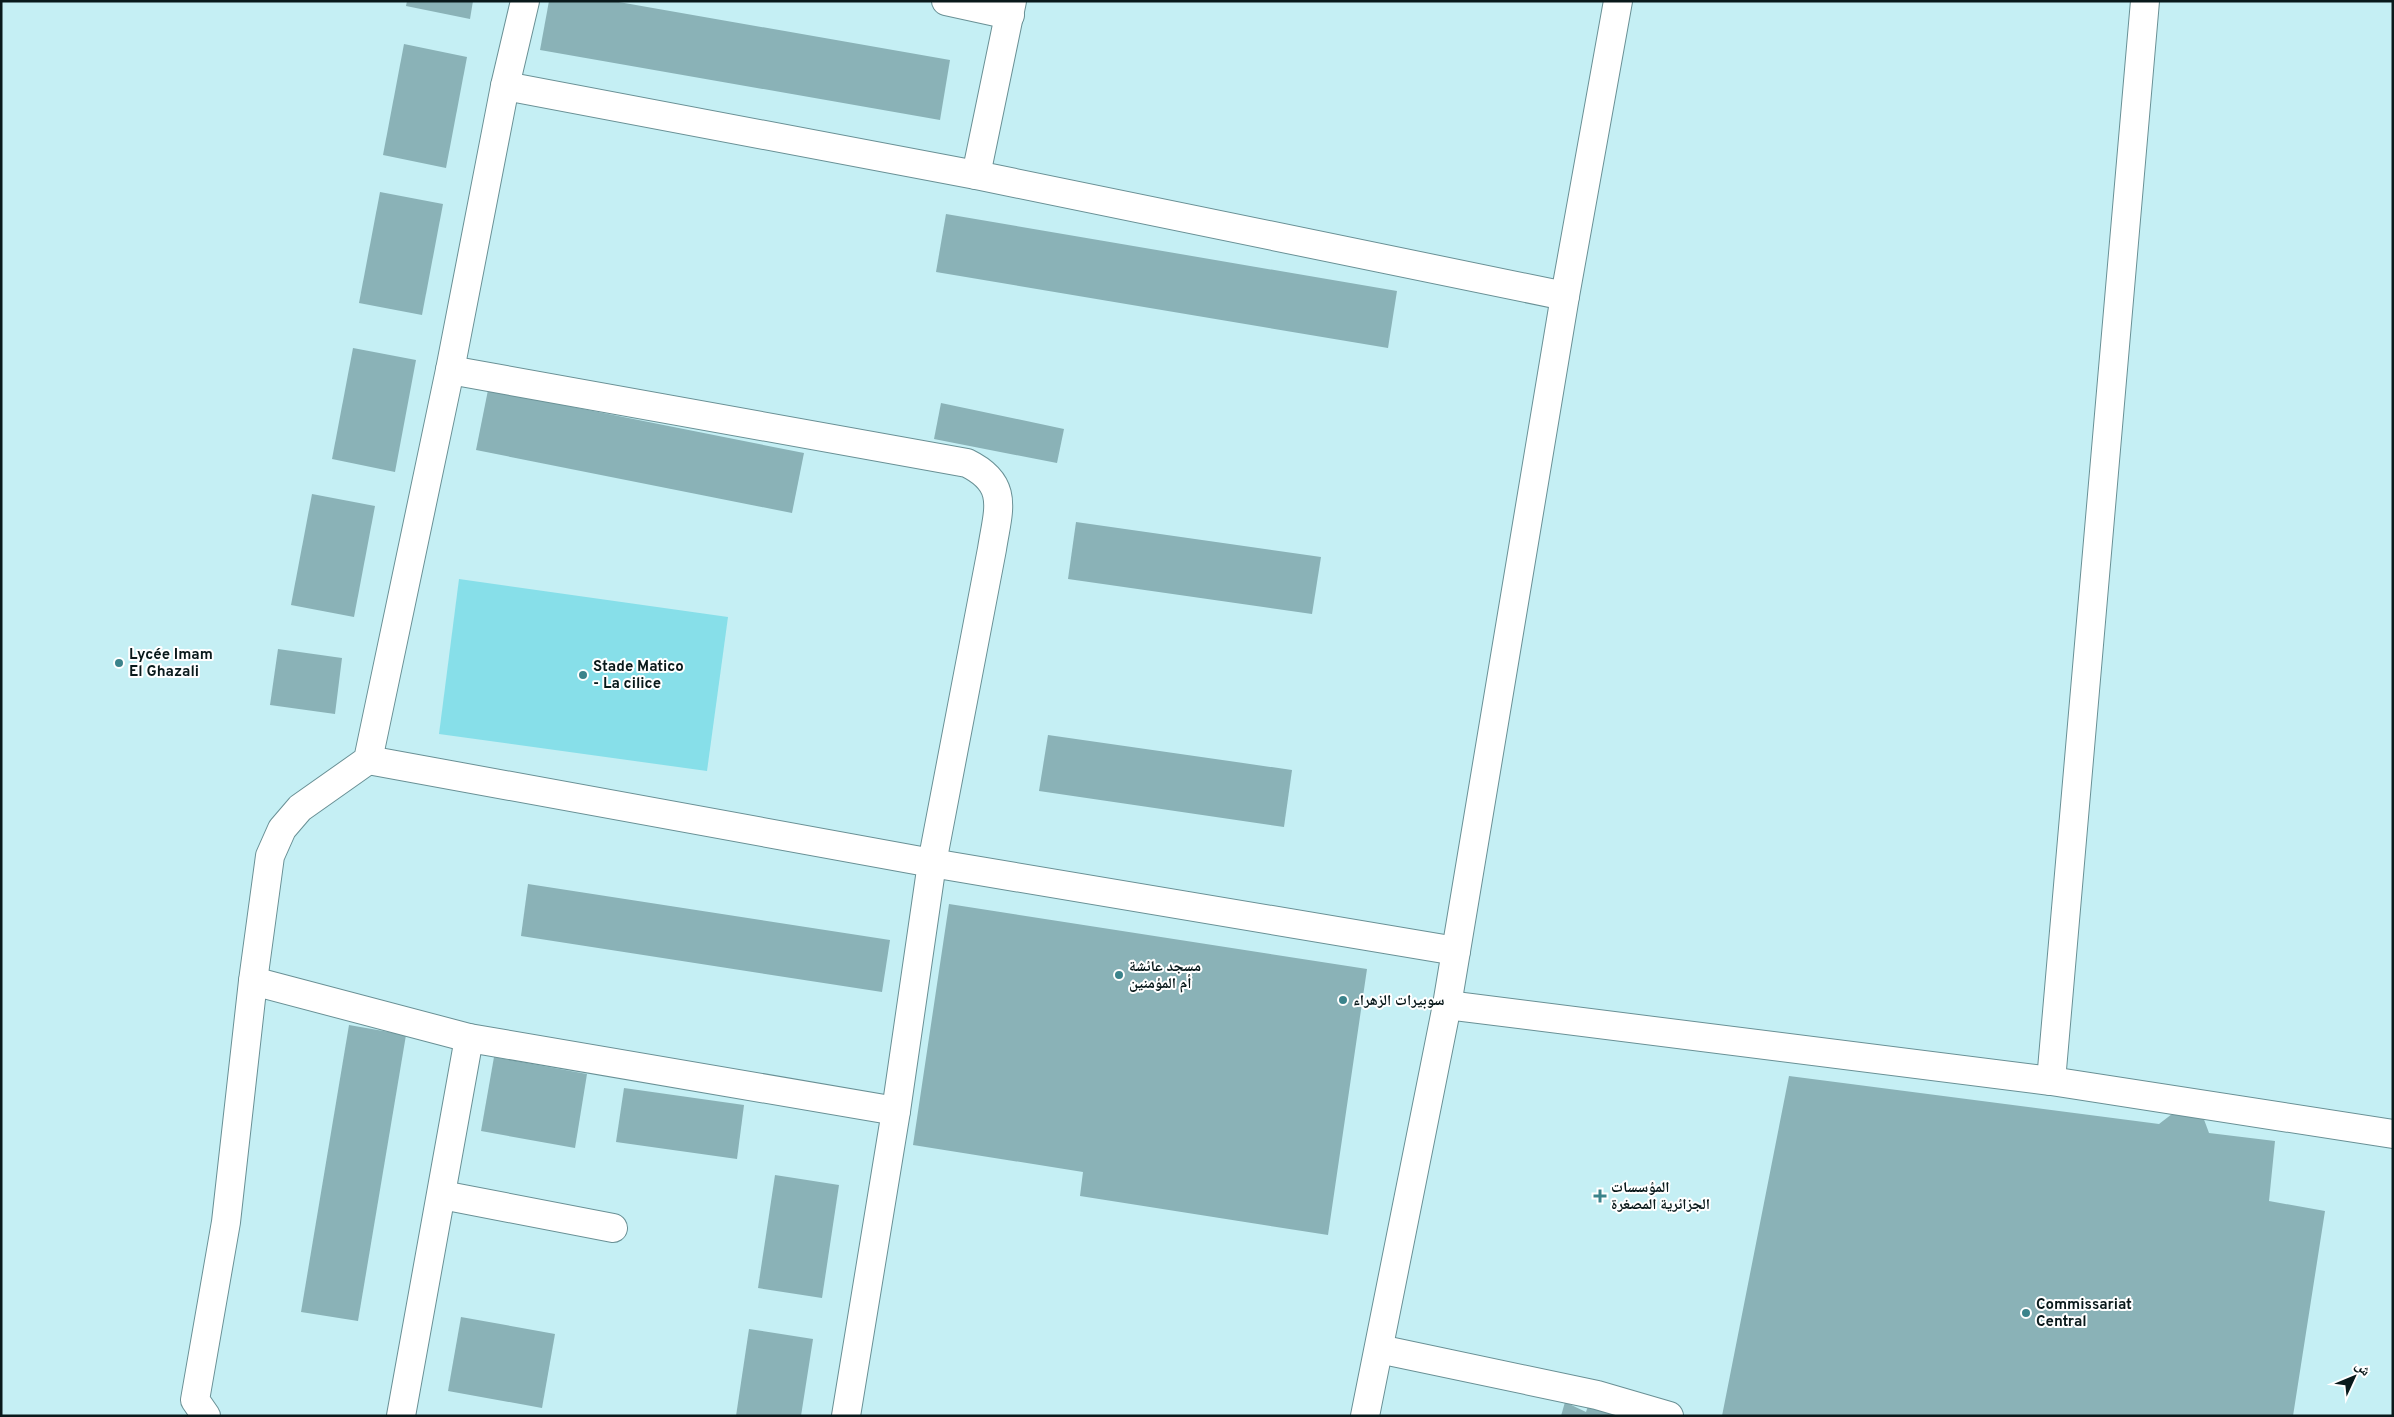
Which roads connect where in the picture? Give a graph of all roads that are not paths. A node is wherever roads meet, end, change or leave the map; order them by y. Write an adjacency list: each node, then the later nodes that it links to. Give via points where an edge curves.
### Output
1 (525, 1): 6 (street)
2 (946, 1): 5 (street)
3 (1618, 1): 8 (street)
4 (2145, 1): 16 (street)
5 (1011, 8): 7 (street)
6 (505, 86): 7 (street); 9 (street)
7 (976, 175): 8 (street)
8 (1565, 296): 12 (street)
9 (450, 370): 10 (street); 11 (street, via 936,457 967,463 984,471 995,486 999,501)
10 (368, 760): 11 (street); 13 (street, via 300,808 282,829 270,856)
11 (932, 862): 12 (street); 17 (street)
12 (1456, 951): 14 (street)
13 (253, 981): 15 (street); 22 (street, via 226,1222 195,1400)
14 (1447, 1005): 16 (street); 21 (street)
15 (469, 1038): 17 (street); 19 (street)
16 (2051, 1081): 18 (street)
17 (896, 1111): 24 (street)
18 (2393, 1134)
19 (442, 1194): 20 (street); 23 (street)
20 (613, 1228)
21 (1379, 1350): 25 (street); 26 (street, via 1597,1395)
22 (206, 1416)
23 (401, 1416)
24 (846, 1416)
25 (1365, 1416)
26 (1669, 1416)

